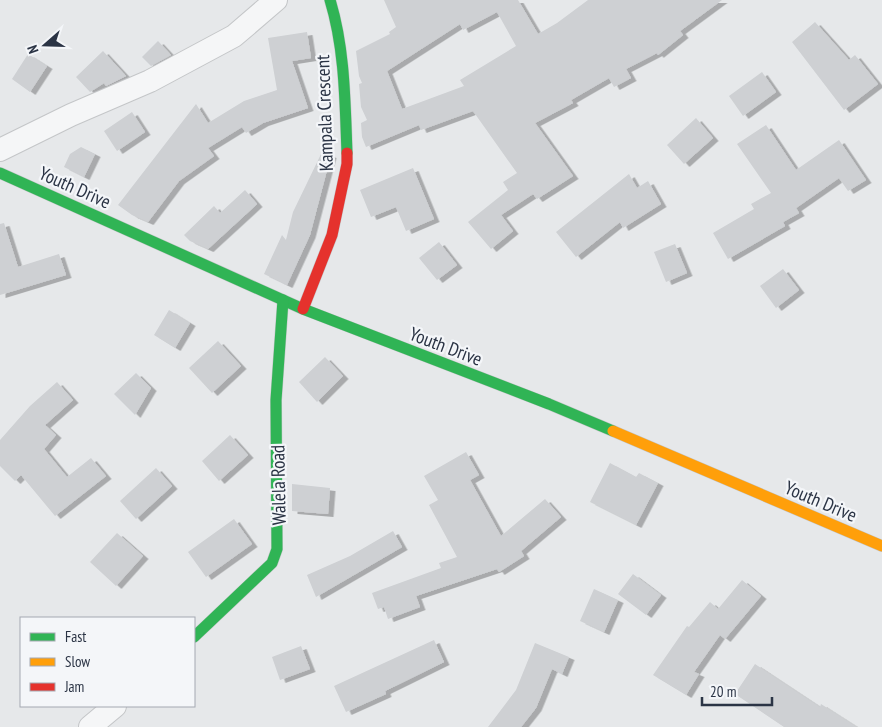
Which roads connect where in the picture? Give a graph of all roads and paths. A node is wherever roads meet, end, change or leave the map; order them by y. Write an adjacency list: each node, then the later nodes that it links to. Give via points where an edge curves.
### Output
1 (276, 0): 3 (street, via 234,36 150,81)
2 (330, 0): 6 (street, Kampala Crescent, via 337,22 344,86 347,164 332,236)
3 (0, 150)
4 (0, 173): 5 (street, Youth Drive)
5 (283, 300): 6 (street, Youth Drive); 8 (street, Walela Road, via 276,400 277,549 272,563)
6 (303, 309): 7 (street, Youth Drive, via 549,404)
7 (882, 546)
8 (195, 636)
9 (114, 707): 10 (street)
10 (90, 727)

